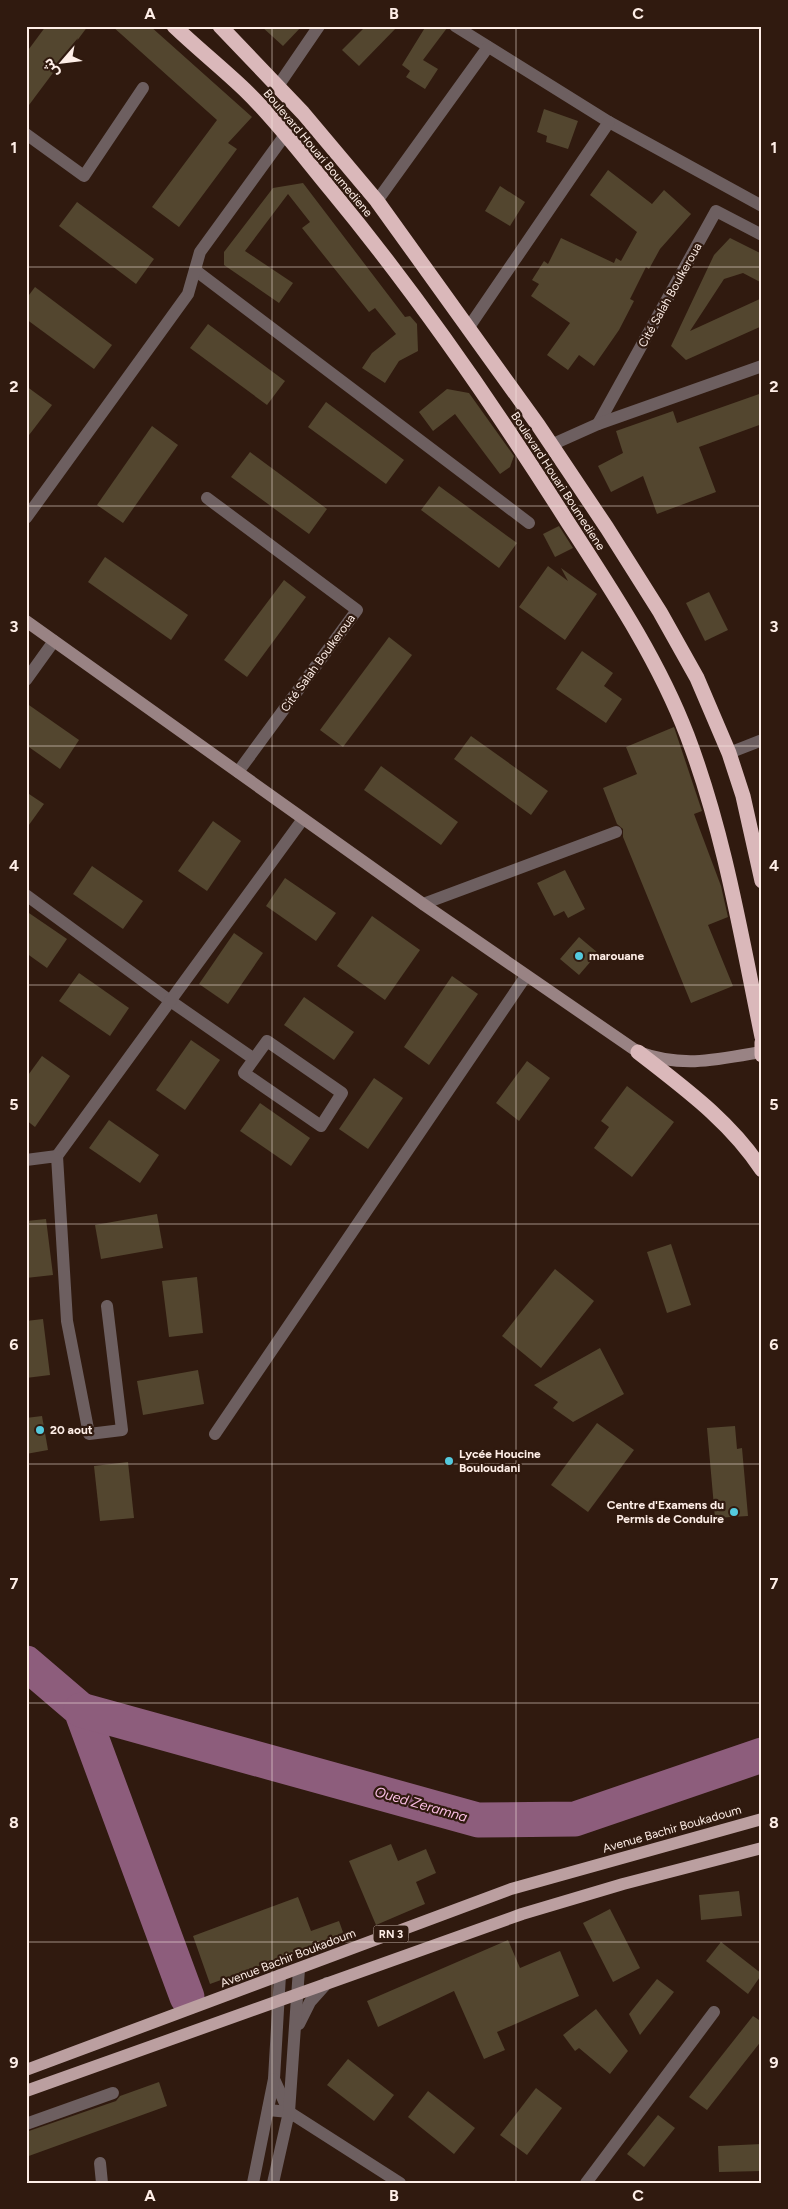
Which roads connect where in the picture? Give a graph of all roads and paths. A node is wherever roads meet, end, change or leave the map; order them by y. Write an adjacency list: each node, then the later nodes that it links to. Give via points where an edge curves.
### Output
1 (174, 26): 10 (highway, Boulevard Houari Boumediene, via 247,92)
2 (220, 26): 6 (highway, Boulevard Houari Boumediene)
3 (319, 26): 6 (street)
4 (455, 26): 5 (street)
5 (488, 47): 8 (street); 11 (street)
6 (278, 86): 11 (highway, Boulevard Houari Boumediene)
7 (143, 88): 9 (street, via 84,176)
8 (609, 122): 12 (street); 15 (street)
9 (26, 134)
10 (285, 135): 14 (street, via 200,252); 35 (highway, Boulevard Houari Boumediene, via 352,216 438,330 536,472 655,666 686,732 715,818)
11 (377, 201): 15 (highway, Boulevard Houari Boumediene)
12 (762, 206)
13 (762, 235): 17 (street, Cité Salah Boulkeroua, via 716,211)
14 (195, 270): 20 (street, via 188,294); 21 (street)
15 (469, 327): 18 (highway, Boulevard Houari Boumediene)
16 (762, 366): 17 (street)
17 (598, 424): 18 (street)
18 (551, 445): 26 (highway, Boulevard Houari Boumediene, via 660,612 697,678)
19 (207, 498): 27 (street, Cité Salah Boulkeroua, via 358,610)
20 (26, 518)
21 (530, 523)
22 (26, 621): 23 (street)
23 (54, 641): 24 (street); 27 (street)
24 (26, 680)
25 (762, 740): 26 (street)
26 (729, 753): 30 (highway, Boulevard Houari Boumediene, via 743,796)
27 (238, 772): 28 (street)
28 (303, 819): 32 (street); 34 (street)
29 (616, 832): 32 (street)
30 (762, 881)
31 (26, 895): 34 (street)
32 (423, 904): 33 (street)
33 (526, 976): 37 (street); 43 (street)
34 (169, 1000): 38 (street); 39 (street)
35 (762, 1037)
36 (761, 1050): 37 (street, via 689,1062)
37 (638, 1052): 41 (highway, via 723,1121)
38 (254, 1059): 38 (street, via 244,1073 321,1126 342,1093 267,1041)
39 (57, 1156): 40 (street); 42 (street, via 67,1322 90,1434 122,1430)
40 (26, 1160)
41 (762, 1170)
42 (107, 1306)
43 (215, 1434)
44 (762, 1819): 46 (main road, Avenue Bachir Boukadoum / RN 3, via 511,1889)
45 (762, 1848): 48 (main road, RN 3, via 522,1914)
46 (299, 1969): 47 (main road, Avenue Bachir Boukadoum / RN 3); 49 (street)
47 (280, 1975): 50 (street); 55 (main road, Avenue Bachir Boukadoum / RN 3)
48 (326, 1983): 49 (main road, RN 3); 54 (street, via 310,2002)
49 (299, 1993): 50 (main road, RN 3); 54 (street)
50 (280, 2000): 51 (main road, RN 3); 53 (street)
51 (257, 2008): 53 (street, via 271,2015); 57 (main road, RN 3)
52 (714, 2012): 63 (street)
53 (278, 2030): 56 (street)
54 (296, 2031): 60 (street)
55 (26, 2070)
56 (274, 2079): 59 (street); 60 (street)
57 (26, 2090)
58 (113, 2093): 61 (street)
59 (268, 2110): 60 (street); 65 (street)
60 (290, 2112): 66 (street); 67 (street)
61 (26, 2124)
62 (100, 2163): 64 (street)
63 (587, 2182)
64 (102, 2183)
65 (253, 2183)
66 (272, 2183)
67 (400, 2183)

